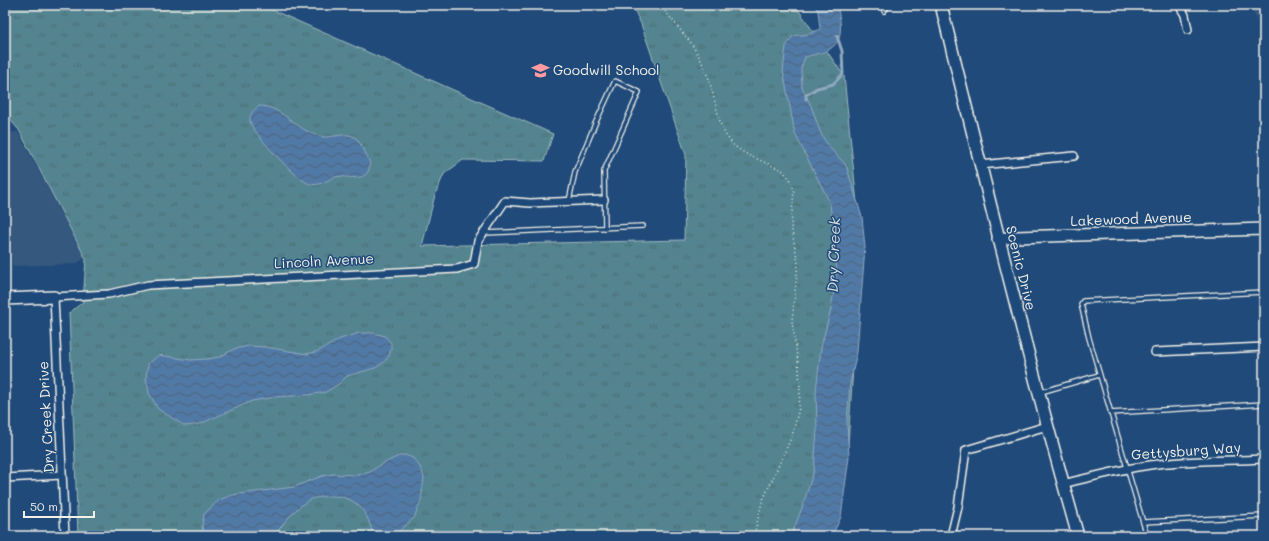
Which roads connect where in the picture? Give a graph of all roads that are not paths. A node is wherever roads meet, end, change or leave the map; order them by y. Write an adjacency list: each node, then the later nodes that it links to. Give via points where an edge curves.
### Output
1 (890, 5): 4 (lane)
2 (943, 5): 7 (main road, Scenic Drive)
3 (1179, 5): 5 (street, via 1185,15)
4 (884, 11)
5 (1188, 30)
6 (1074, 156): 7 (street)
7 (980, 165): 14 (main road, Scenic Drive)
8 (604, 200): 9 (street, Lincoln Avenue); 9 (lane, via 604,171 639,92 615,81 575,172); 11 (lane)
9 (569, 201): 13 (street, Lincoln Avenue, via 505,201)
10 (643, 226): 11 (lane)
11 (605, 228): 13 (lane)
12 (1264, 229): 14 (main road, Lakewood Avenue)
13 (484, 233): 16 (street, Lincoln Avenue, via 478,241 474,264 457,269 148,285 108,294)
14 (998, 239): 21 (main road, Scenic Drive)
15 (1264, 292): 20 (lane, via 1083,301 1081,309)
16 (54, 297): 17 (main road, Lincoln Avenue); 27 (street, Dry Creek Drive)
17 (5, 299)
18 (1264, 347): 19 (street)
19 (1155, 352)
20 (1099, 376): 21 (lane); 23 (lane)
21 (1038, 393): 24 (main road, Scenic Drive)
22 (1264, 404): 23 (lane)
23 (1110, 413): 26 (lane)
24 (1047, 426): 29 (main road, Scenic Drive); 33 (street, via 966,450)
25 (1264, 460): 26 (street, Gettysburg Way, via 1175,463)
26 (1127, 469): 29 (street, Gettysburg Way); 31 (lane)
27 (62, 475): 28 (street); 32 (street, Dry Creek Drive)
28 (5, 478)
29 (1063, 484): 34 (main road, Scenic Drive)
30 (1264, 516): 31 (lane)
31 (1143, 522): 35 (lane)
32 (65, 536)
33 (951, 536)
34 (1078, 536)
35 (1146, 536)

